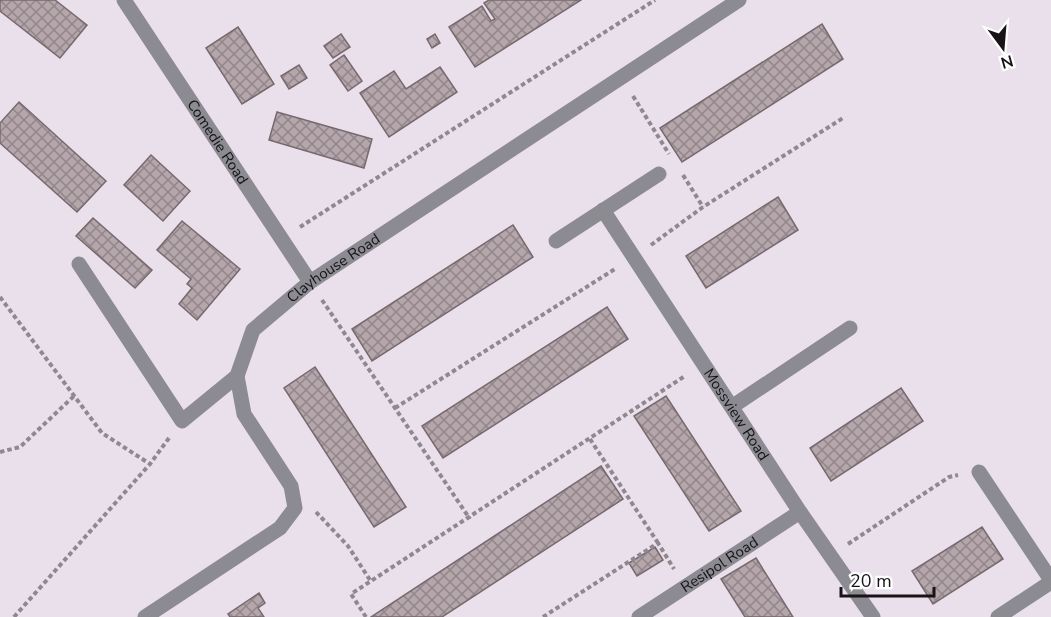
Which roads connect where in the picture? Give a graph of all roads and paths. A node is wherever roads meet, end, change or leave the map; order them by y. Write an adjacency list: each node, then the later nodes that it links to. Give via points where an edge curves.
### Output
1 (124, 0): 10 (street, Comedie Road)
2 (655, 0): 10 (path)
3 (739, 0): 4 (street, Clayhouse Road)
4 (621, 77): 5 (path); 13 (street, Clayhouse Road)
5 (672, 158)
6 (678, 167): 8 (path)
7 (659, 174): 9 (street)
8 (703, 207)
9 (603, 210): 11 (street); 16 (street, Mossview Road)
10 (282, 238): 13 (street, Comedie Road)
11 (556, 241)
12 (79, 264): 20 (street)
13 (310, 282): 17 (street, Clayhouse Road, via 253,330); 26 (path)
14 (0, 297): 18 (path)
15 (850, 328): 19 (street)
16 (705, 363): 19 (street, Mossview Road); 21 (path)
17 (237, 376): 20 (street); 34 (street, Clayhouse Road, via 244,414 291,486 295,508 280,528)
18 (74, 396): 22 (path, via 20,447); 23 (path, via 102,433)
19 (733, 406): 25 (street, Mossview Road)
20 (182, 421): 23 (path)
21 (590, 440): 26 (path); 27 (path)
22 (0, 452)
23 (150, 464): 33 (path)
24 (980, 472): 29 (path, via 949,477); 31 (street)
25 (801, 512): 29 (street, Mossview Road); 32 (street, Resipol Road)
26 (470, 519): 30 (path)
27 (657, 543): 32 (path); 36 (path)
28 (348, 546): 30 (path)
29 (831, 555): 38 (street, Mossview Road)
30 (370, 580): 35 (path, via 351,594)
31 (1051, 581): 39 (street)
32 (686, 587): 37 (street, Resipol Road)
33 (14, 617)
34 (145, 617)
35 (366, 617)
36 (543, 617)
37 (639, 617)
38 (873, 617)
39 (998, 617)

